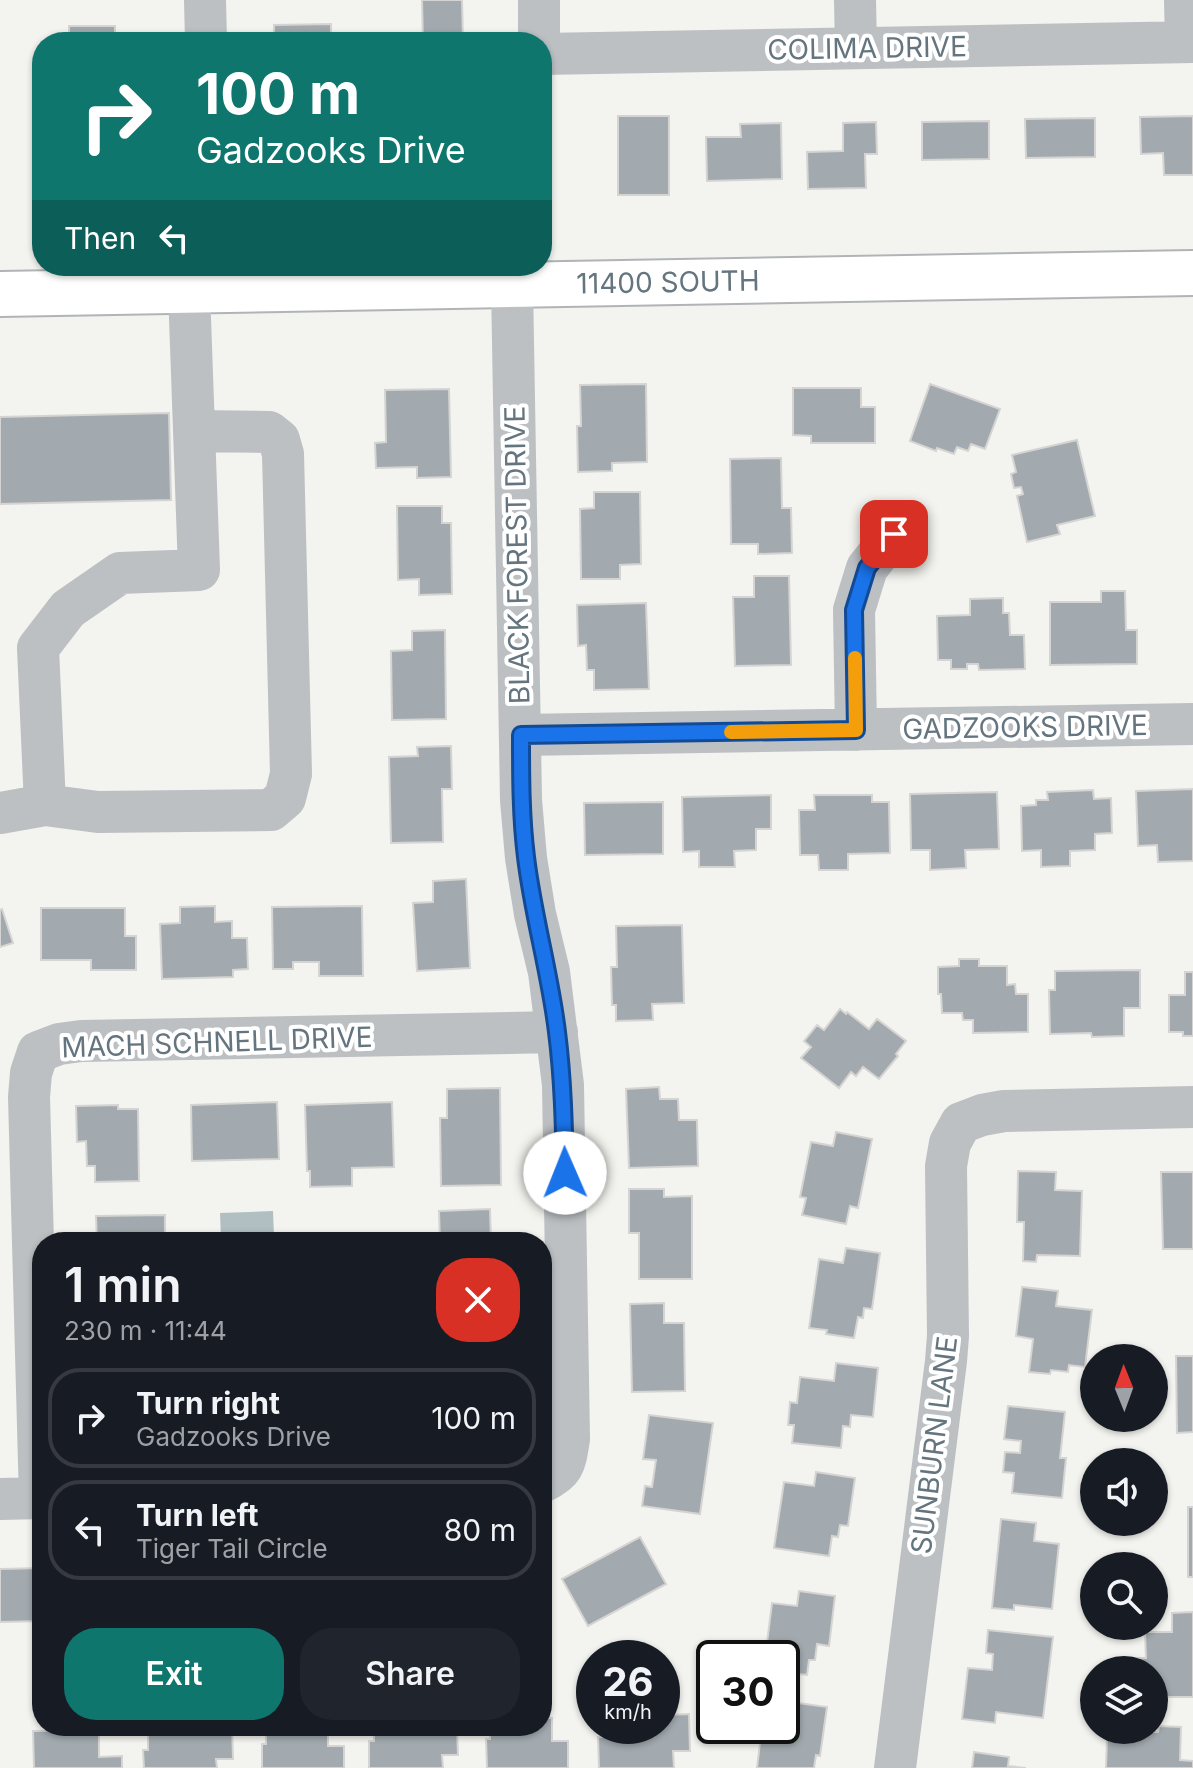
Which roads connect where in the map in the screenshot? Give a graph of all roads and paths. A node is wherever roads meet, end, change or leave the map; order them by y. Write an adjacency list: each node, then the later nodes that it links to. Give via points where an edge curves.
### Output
1 (205, 0): 5 (street)
2 (539, 0): 6 (street)
3 (855, 0): 8 (street)
4 (1185, 0): 7 (street)
5 (206, 32)
6 (539, 32)
7 (1189, 42): 8 (street, COLIMA DRIVE)
8 (856, 48): 9 (street, COLIMA DRIVE)
9 (552, 54)
10 (1193, 273): 11 (main road, 11400 SOUTH)
11 (532, 278): 12 (main road, 11400 SOUTH); 18 (street, BLACK FOREST DRIVE)
12 (205, 282): 13 (main road, 11400 SOUTH); 14 (street)
13 (0, 294)
14 (194, 431): 19 (street, via 199,570 120,573 68,609 38,648); 19 (street, via 269,432 279,440 283,454 291,774 285,798 271,810 98,812)
15 (894, 534): 17 (street, via 867,568 854,610)
16 (1193, 724): 17 (street, GADZOOKS DRIVE)
17 (856, 730): 18 (street, GADZOOKS DRIVE)
18 (521, 735): 21 (street, BLACK FOREST DRIVE, via 526,858)
19 (45, 805): 20 (street)
20 (0, 813)
21 (557, 1032): 23 (street, BLACK FOREST DRIVE, via 563,1085 569,1439 559,1474); 24 (street, MACH SCHNELL DRIVE, via 81,1041 38,1052 29,1097)
22 (1193, 1107): 25 (street, SUNBURN LANE, via 1004,1111 961,1123 950,1143 948,1336)
23 (552, 1477)
24 (27, 1499)
25 (895, 1768)

